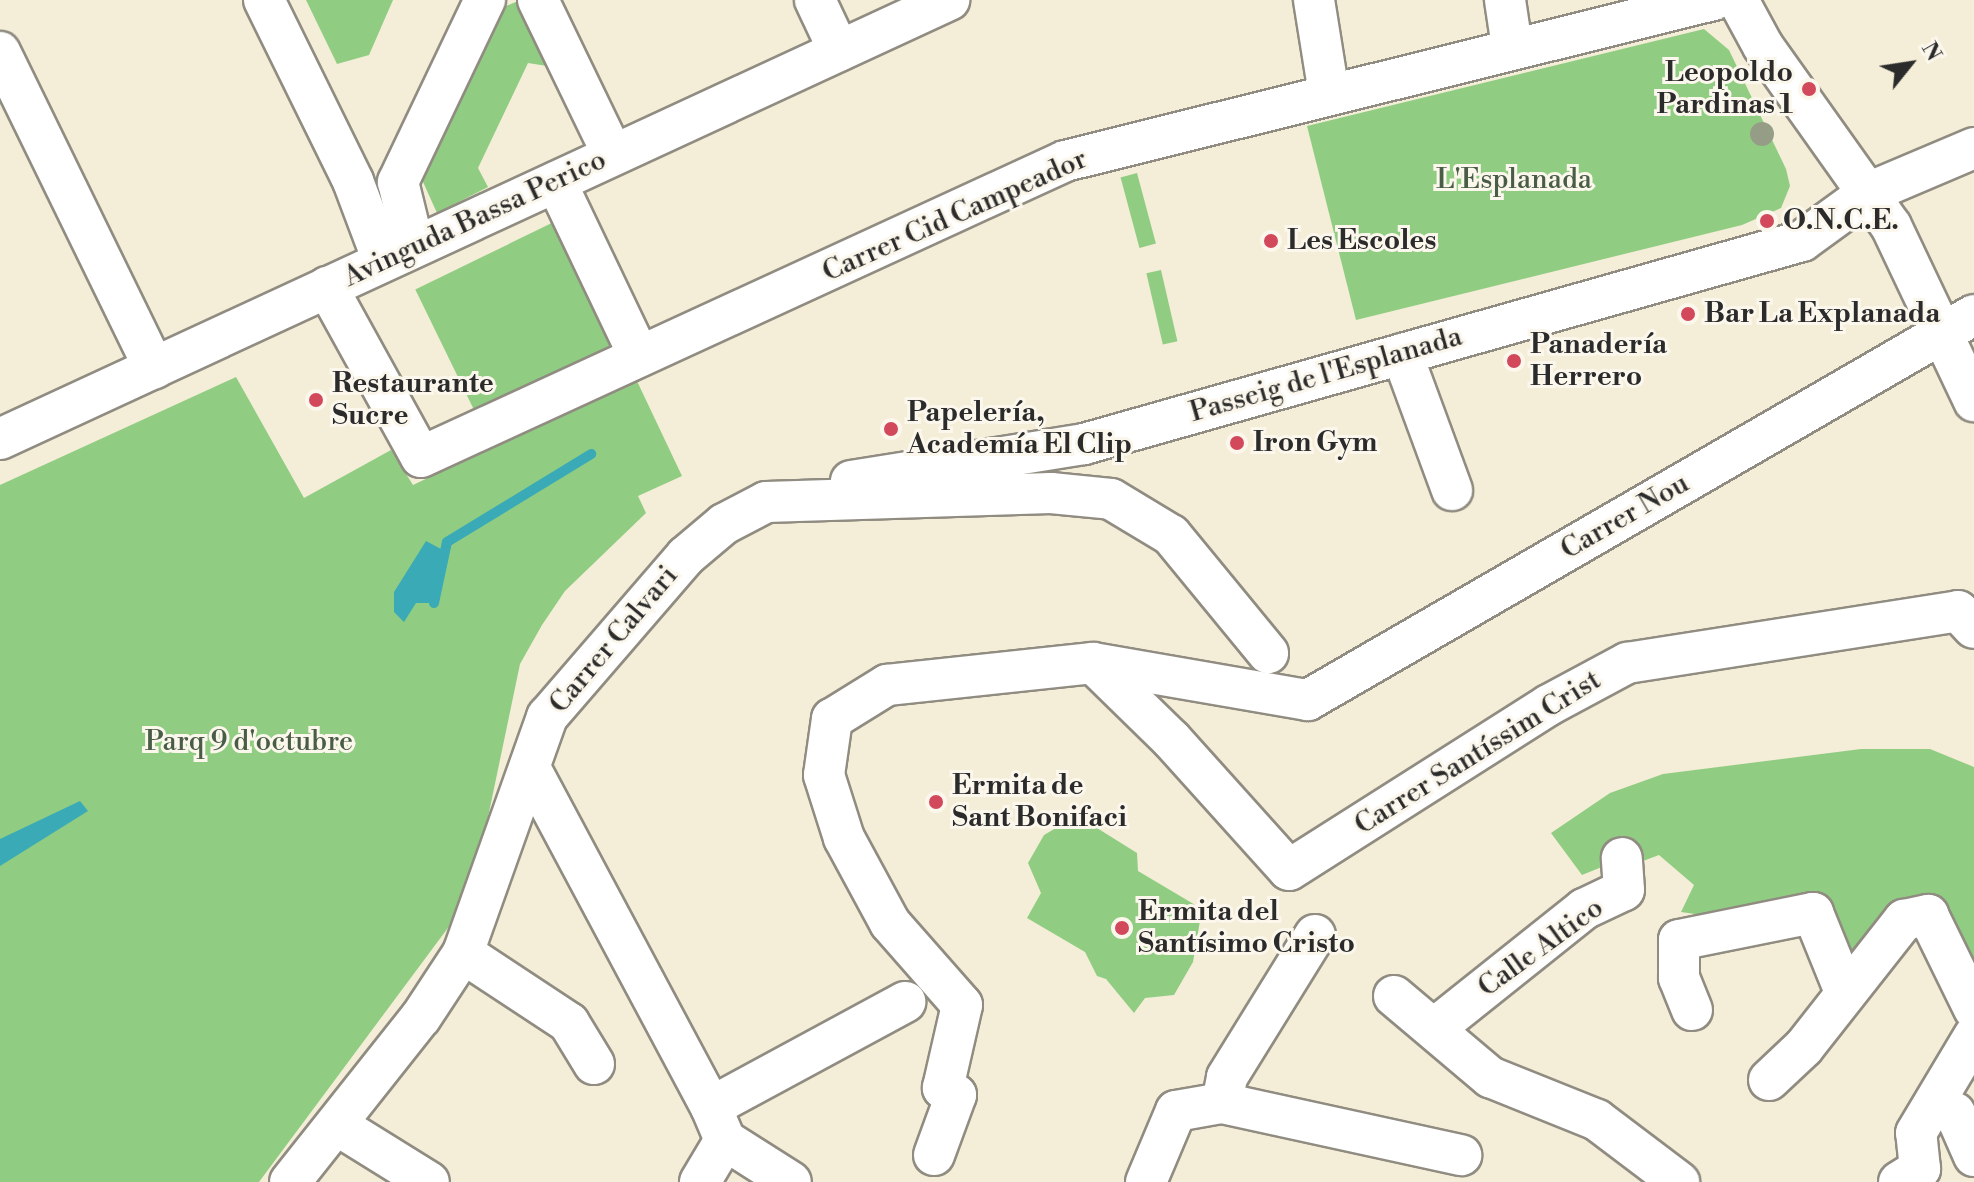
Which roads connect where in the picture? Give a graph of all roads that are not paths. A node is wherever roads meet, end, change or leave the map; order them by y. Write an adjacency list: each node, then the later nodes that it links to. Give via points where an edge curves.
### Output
1 (264, 0): 16 (street)
2 (485, 0): 17 (street)
3 (538, 0): 15 (street)
4 (815, 0): 11 (street)
5 (949, 0): 11 (street, Avinguda Bassa Perico)
6 (1314, 0): 13 (street)
7 (1505, 0): 10 (street)
8 (1713, 0): 10 (street, Carrer Cid Campeador)
9 (1738, 0): 19 (street, via 1763,46)
10 (1512, 47): 13 (street, Carrer Cid Campeador)
11 (839, 51): 15 (street, Avinguda Bassa Perico)
12 (0, 52): 25 (street)
13 (1329, 94): 24 (street, Carrer Cid Campeador, via 1065,161)
14 (1974, 148): 19 (street, Passeig de l'Esplanada)
15 (613, 155): 18 (street, Avinguda Bassa Perico)
16 (353, 181): 17 (street); 20 (street)
17 (398, 182): 20 (street)
18 (556, 182): 20 (street, Avinguda Bassa Perico); 24 (street)
19 (1868, 193): 22 (street); 23 (street, Passeig de l'Esplanada, via 1802,241)
20 (399, 254): 21 (street, Avinguda Bassa Perico)
21 (327, 287): 24 (street, Carrer Cid Campeador, via 421,457); 25 (street, Avinguda Bassa Perico)
22 (1958, 325): 26 (street); 34 (street, Carrer Nou, via 1308,700)
23 (1402, 354): 28 (street); 29 (street, Passeig de l'Esplanada, via 1084,444 837,484)
24 (639, 356)
25 (154, 368): 27 (street, Avinguda Bassa Perico)
26 (1974, 401)
27 (0, 439)
28 (1452, 490)
29 (766, 502): 30 (street, Carrer Calvari, via 1051,493 1111,499); 35 (street, Carrer Calvari, via 724,524 686,556 547,717)
30 (1171, 535): 31 (street, Carrer Calvari); 33 (street, Carrer Calvari)
31 (1233, 576)
32 (1966, 620): 34 (street, Carrer Santíssim Crist, via 1627,663 1549,705 1289,870 1171,739)
33 (1268, 653)
34 (1093, 663): 52 (street, via 953,693 887,685 832,719 824,775 844,838 890,923 962,1005 943,1088 956,1095)
35 (530, 768): 38 (street, Carrer Calvari); 50 (street)
36 (1622, 858): 44 (street, Calle Altico, via 1624,890 1584,909)
37 (1315, 935): 48 (street, via 1227,1077)
38 (463, 953): 46 (street, via 569,1023); 51 (street, Carrer Calvari)
39 (1845, 992): 42 (street, via 1904,920 1928,915); 43 (street, via 1813,913 1679,940 1679,978); 47 (street, via 1804,1047)
40 (1394, 996): 44 (street)
41 (905, 1002): 50 (street)
42 (1974, 1009)
43 (1692, 1010)
44 (1435, 1028): 61 (street, via 1490,1077 1597,1120)
45 (1974, 1036): 55 (street, via 1916,1133)
46 (594, 1064)
47 (1769, 1080)
48 (1222, 1103): 53 (street); 60 (street, via 1176,1111)
49 (1955, 1113): 54 (street)
50 (718, 1124): 58 (street); 59 (street)
51 (337, 1125): 56 (street, Carrer Calvari); 57 (street)
52 (934, 1155)
53 (1461, 1155)
54 (1974, 1156)
55 (1915, 1178)
56 (290, 1182)
57 (429, 1182)
58 (700, 1182)
59 (791, 1182)
60 (1146, 1182)
61 (1679, 1182)

